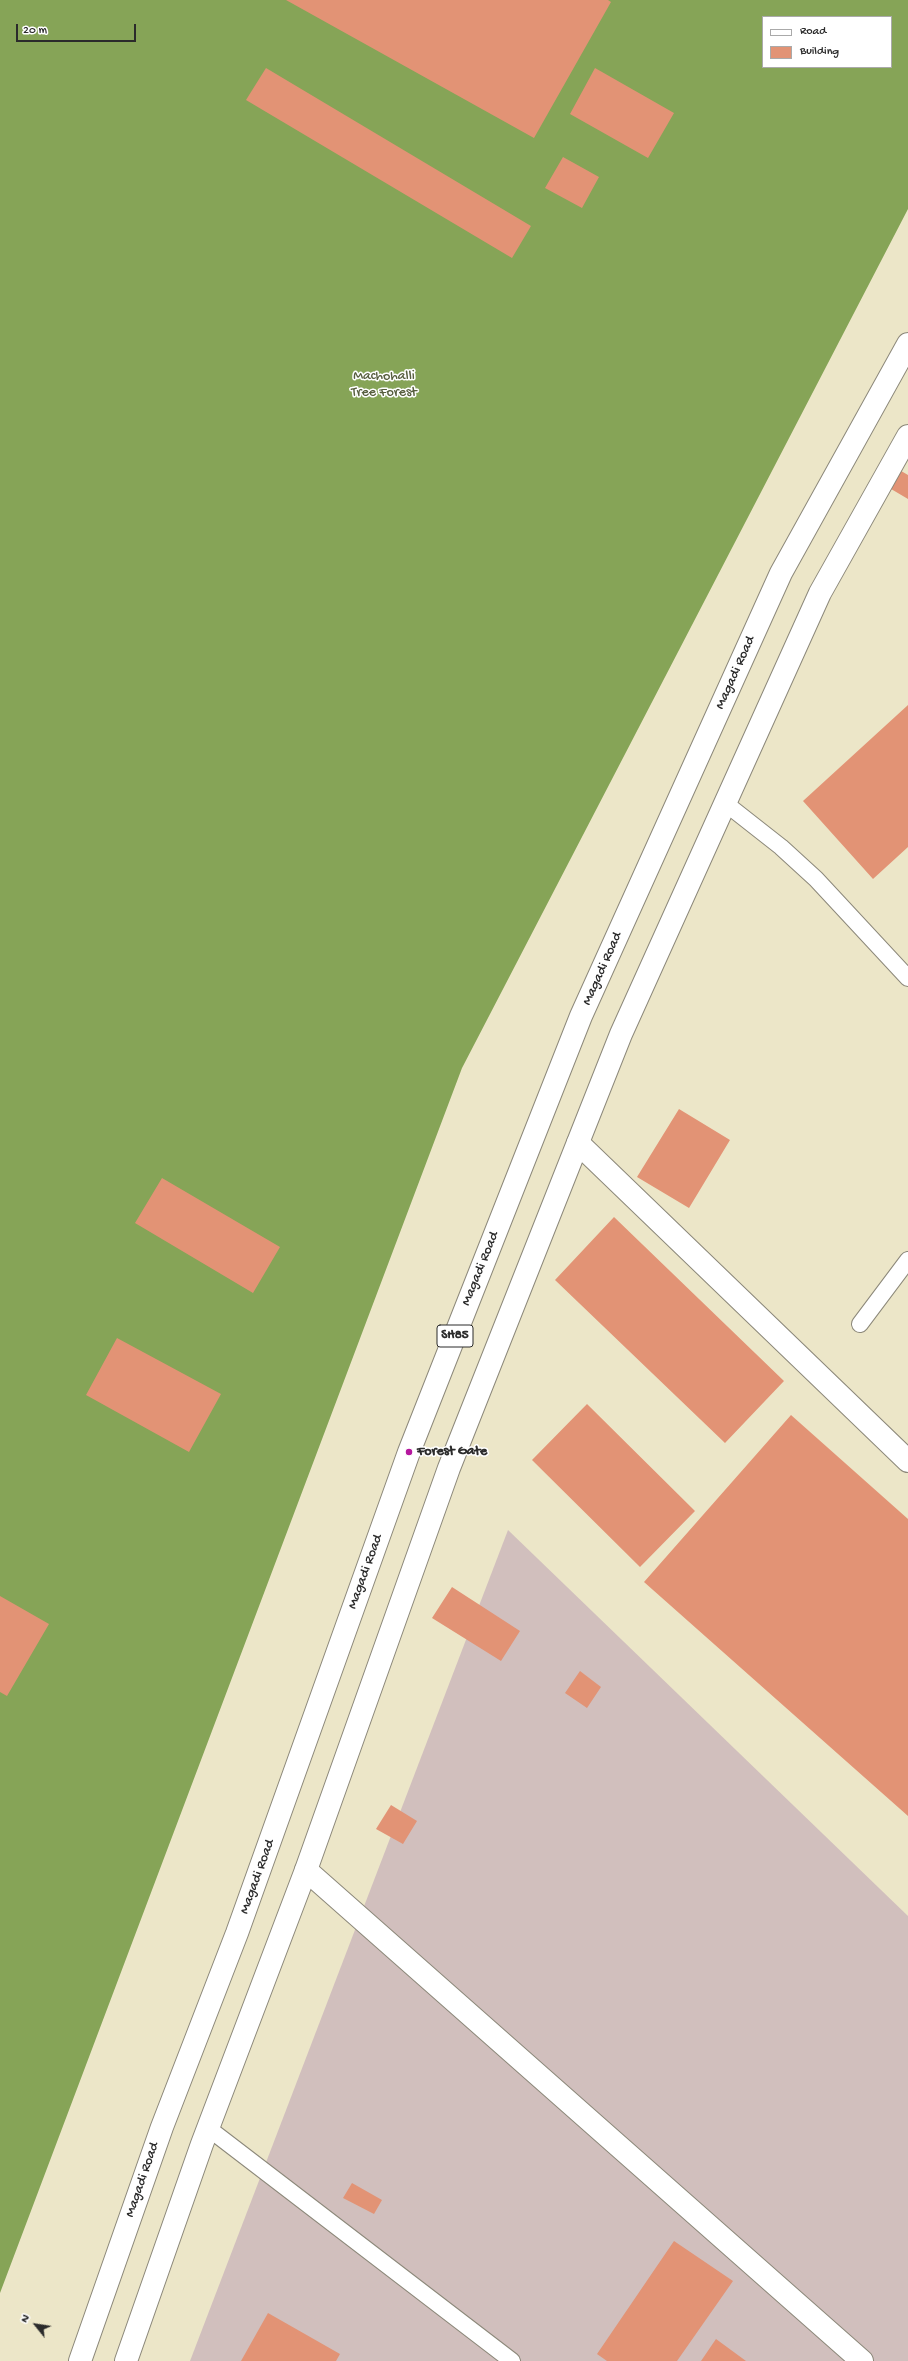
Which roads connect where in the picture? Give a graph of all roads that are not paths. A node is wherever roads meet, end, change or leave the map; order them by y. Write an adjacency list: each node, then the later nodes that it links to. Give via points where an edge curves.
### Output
1 (908, 344): 11 (main road, Magadi Road / SH85, via 781,573 581,1016 409,1452 237,1933 162,2127)
2 (908, 437): 3 (main road, via 820,593)
3 (725, 803): 4 (lane, via 781,847 816,879); 5 (main road, via 621,1034)
4 (908, 978)
5 (578, 1143): 8 (main road); 9 (main road, via 449,1468)
6 (908, 1260): 7 (lane)
7 (860, 1324)
8 (908, 1461)
9 (306, 1870): 10 (main road); 14 (main road)
10 (208, 2128): 12 (main road); 13 (lane)
11 (80, 2361)
12 (126, 2361)
13 (512, 2361)
14 (862, 2361)

